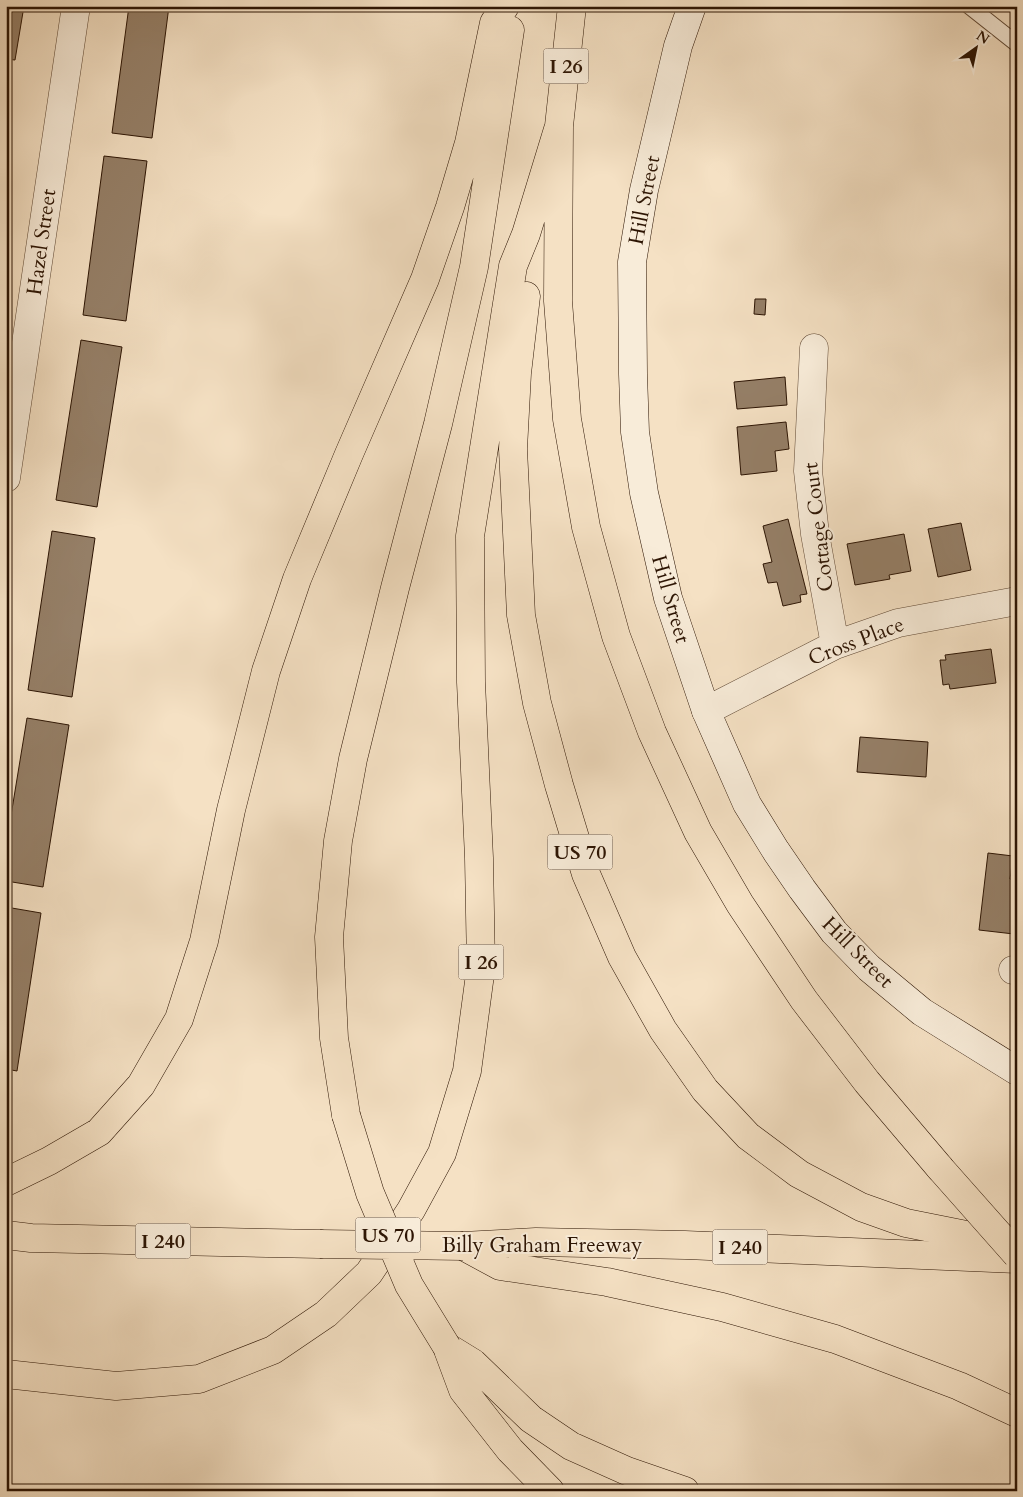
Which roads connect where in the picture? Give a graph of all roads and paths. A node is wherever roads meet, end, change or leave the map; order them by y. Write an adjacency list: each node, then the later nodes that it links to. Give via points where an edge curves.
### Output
1 (76, 6): 11 (street, Hazel Street)
2 (505, 6): 16 (highway, via 494,23 469,143 425,279 297,579 266,671 231,810 204,941 179,1019 141,1085 99,1132)
3 (514, 6): 22 (highway, US 70, bridge, via 474,267 354,758 338,841 329,937 334,1038 346,1115 370,1193 405,1276)
4 (572, 6): 8 (highway, I 26)
5 (692, 6): 14 (street, Hill Street, via 678,46 644,190 632,262 633,374 635,432 644,493 668,598)
6 (969, 6): 7 (lane)
7 (1017, 44)
8 (559, 126): 9 (highway, I 26); 20 (highway, bridge, via 558,301 567,419 586,527 616,636 652,732 698,832 740,904 804,1000 867,1082)
9 (526, 234): 18 (highway, US 70, via 529,270 517,373 513,449 522,615 537,703 559,785 586,874 622,957 663,1030 705,1090 748,1136 798,1174 861,1208 906,1223 966,1235); 23 (highway, I 26, via 513,266 470,536 481,967 467,1071 442,1153 411,1210 369,1273 326,1314 273,1350 199,1379 116,1386)
10 (814, 348): 13 (street, Cottage Court, via 808,471 815,534)
11 (6, 478)
12 (1017, 601): 13 (street, Cross Place, via 898,623)
13 (835, 645): 14 (street, Cross Place)
14 (706, 710): 15 (street, Hill Street, via 747,804 834,932 869,968 922,1012)
15 (1017, 1071)
16 (6, 1182)
17 (6, 1236): 19 (highway, Billy Graham Freeway / I 240, bridge)
18 (1017, 1240)
19 (464, 1246): 21 (highway, Billy Graham Freeway / I 240, via 536,1242 655,1244); 24 (highway, via 500,1266 607,1282 712,1304 835,1339 960,1386)
20 (1017, 1255)
21 (1017, 1259)
22 (446, 1347): 25 (highway, US 70, via 463,1390 510,1450); 26 (highway, via 473,1363 531,1418 571,1446 627,1471)
23 (6, 1374)
24 (1017, 1412)
25 (550, 1491)
26 (686, 1491)

